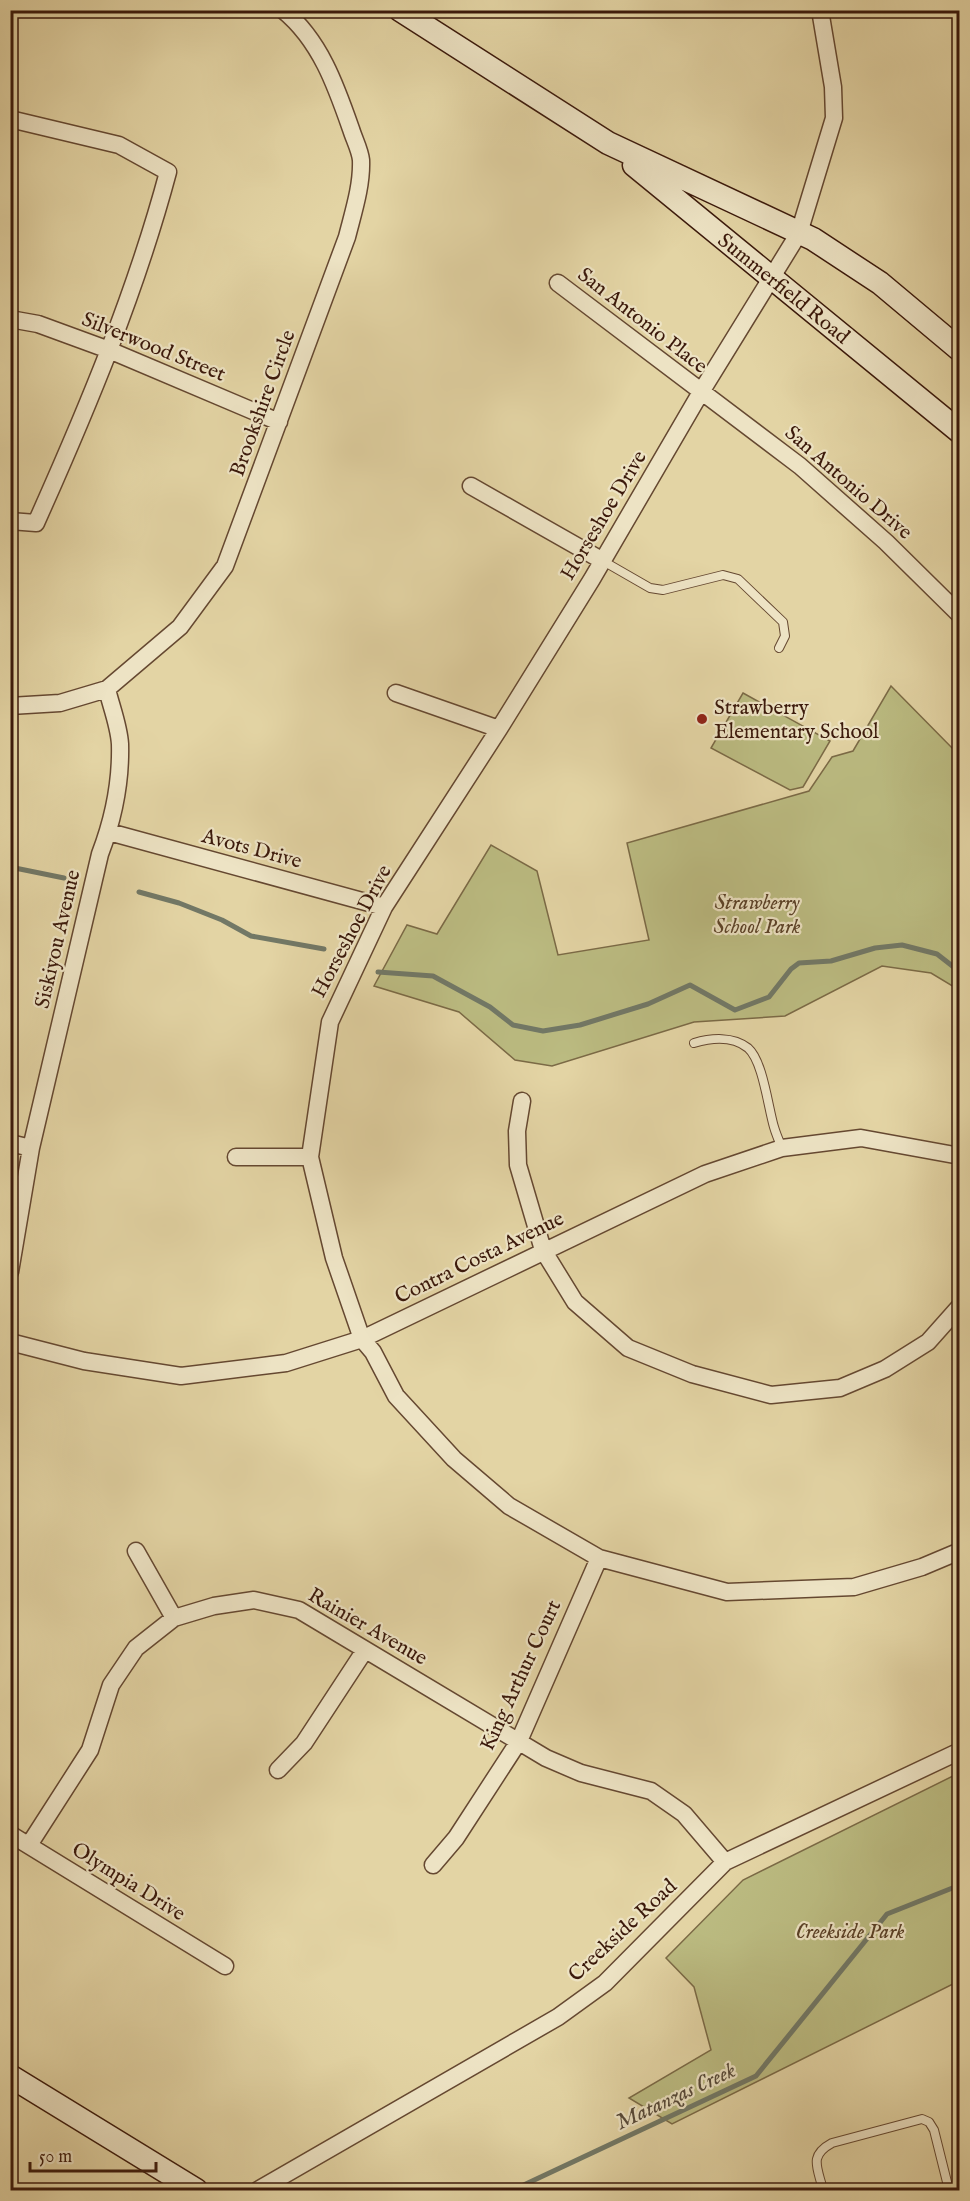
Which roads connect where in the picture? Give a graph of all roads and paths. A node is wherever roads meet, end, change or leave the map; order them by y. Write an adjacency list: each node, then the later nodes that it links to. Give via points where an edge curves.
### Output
1 (283, 10): 13 (street, Brookshire Circle, via 316,48 335,83 361,159 347,237)
2 (400, 10): 5 (street, Summerfield Road)
3 (820, 10): 6 (street, Horseshoe Drive, via 834,118)
4 (10, 119): 10 (street, via 118,144 168,172 154,227)
5 (608, 143): 6 (street, Summerfield Road); 7 (street, Summerfield Road)
6 (799, 233): 7 (street, Horseshoe Drive); 11 (street, Summerfield Road, via 880,283)
7 (771, 278): 12 (street, Horseshoe Drive); 14 (street, Summerfield Road)
8 (558, 283): 12 (street, San Antonio Place)
9 (10, 319): 10 (street, Silverwood Street, via 38,324)
10 (109, 350): 13 (street, Silverwood Street); 16 (street, via 36,523)
11 (960, 350)
12 (701, 392): 17 (street, Horseshoe Drive); 18 (street, San Antonio Drive, via 800,466)
13 (279, 422): 20 (street, Brookshire Circle, via 225,566 180,627)
14 (960, 432)
15 (471, 486): 17 (street)
16 (10, 521)
17 (603, 561): 19 (lane, via 650,588 663,590 723,575 738,579 783,622 785,636); 23 (street, Horseshoe Drive)
18 (960, 615)
19 (779, 648)
20 (107, 689): 22 (street, Brookshire Circle, via 60,703); 24 (street, Siskiyou Avenue, via 120,742 118,786)
21 (396, 693): 23 (street)
22 (10, 706)
23 (499, 729): 25 (street, Horseshoe Drive)
24 (109, 832): 25 (street, Avots Drive); 29 (street, Siskiyou Avenue, via 100,854)
25 (384, 907): 33 (street, Horseshoe Drive, via 330,1022)
26 (694, 1043): 30 (lane, via 721,1038 750,1050)
27 (522, 1101): 34 (street, via 517,1131 518,1165)
28 (10, 1143): 29 (street)
29 (31, 1148): 35 (street, Siskiyou Avenue)
30 (782, 1148): 31 (street, Contra Costa Avenue, via 861,1138); 34 (street, Contra Costa Avenue, via 705,1173)
31 (960, 1156)
32 (236, 1157): 33 (street)
33 (310, 1157): 37 (street, Horseshoe Drive, via 334,1258)
34 (543, 1250): 36 (street, via 575,1302 628,1348 692,1374 771,1395 840,1388 885,1369 928,1342); 37 (street, Contra Costa Avenue)
35 (10, 1272)
36 (960, 1306)
37 (362, 1339): 38 (street, Contra Costa Avenue, via 286,1363 181,1376 84,1361); 41 (street, Horseshoe Drive, via 396,1396 454,1459 509,1506)
38 (10, 1342)
39 (136, 1551): 42 (street)
40 (960, 1551): 41 (street, Horseshoe Drive, via 854,1587 727,1592)
41 (599, 1558): 44 (street, King Arthur Court)
42 (174, 1618): 43 (street, Rainier Avenue, via 254,1600 299,1610); 48 (street, Rainier Avenue, via 136,1648 111,1685 90,1750)
43 (365, 1650): 44 (street, Rainier Avenue); 46 (street, via 304,1743)
44 (519, 1741): 49 (street, Rainier Avenue, via 581,1773 651,1791 684,1814); 50 (street, King Arthur Court, via 456,1838)
45 (960, 1751): 49 (street, Creekside Road)
46 (278, 1770)
47 (10, 1834): 48 (street, Olympia Drive)
48 (29, 1845): 51 (street, Olympia Drive)
49 (725, 1862): 54 (street, Creekside Road, via 605,1983 558,2017)
50 (433, 1865)
51 (225, 1966)
52 (10, 2076): 53 (street)
53 (196, 2190)
54 (258, 2190)
55 (823, 2190): 56 (lane, via 816,2160 824,2147 922,2119 934,2130)
56 (949, 2190)

